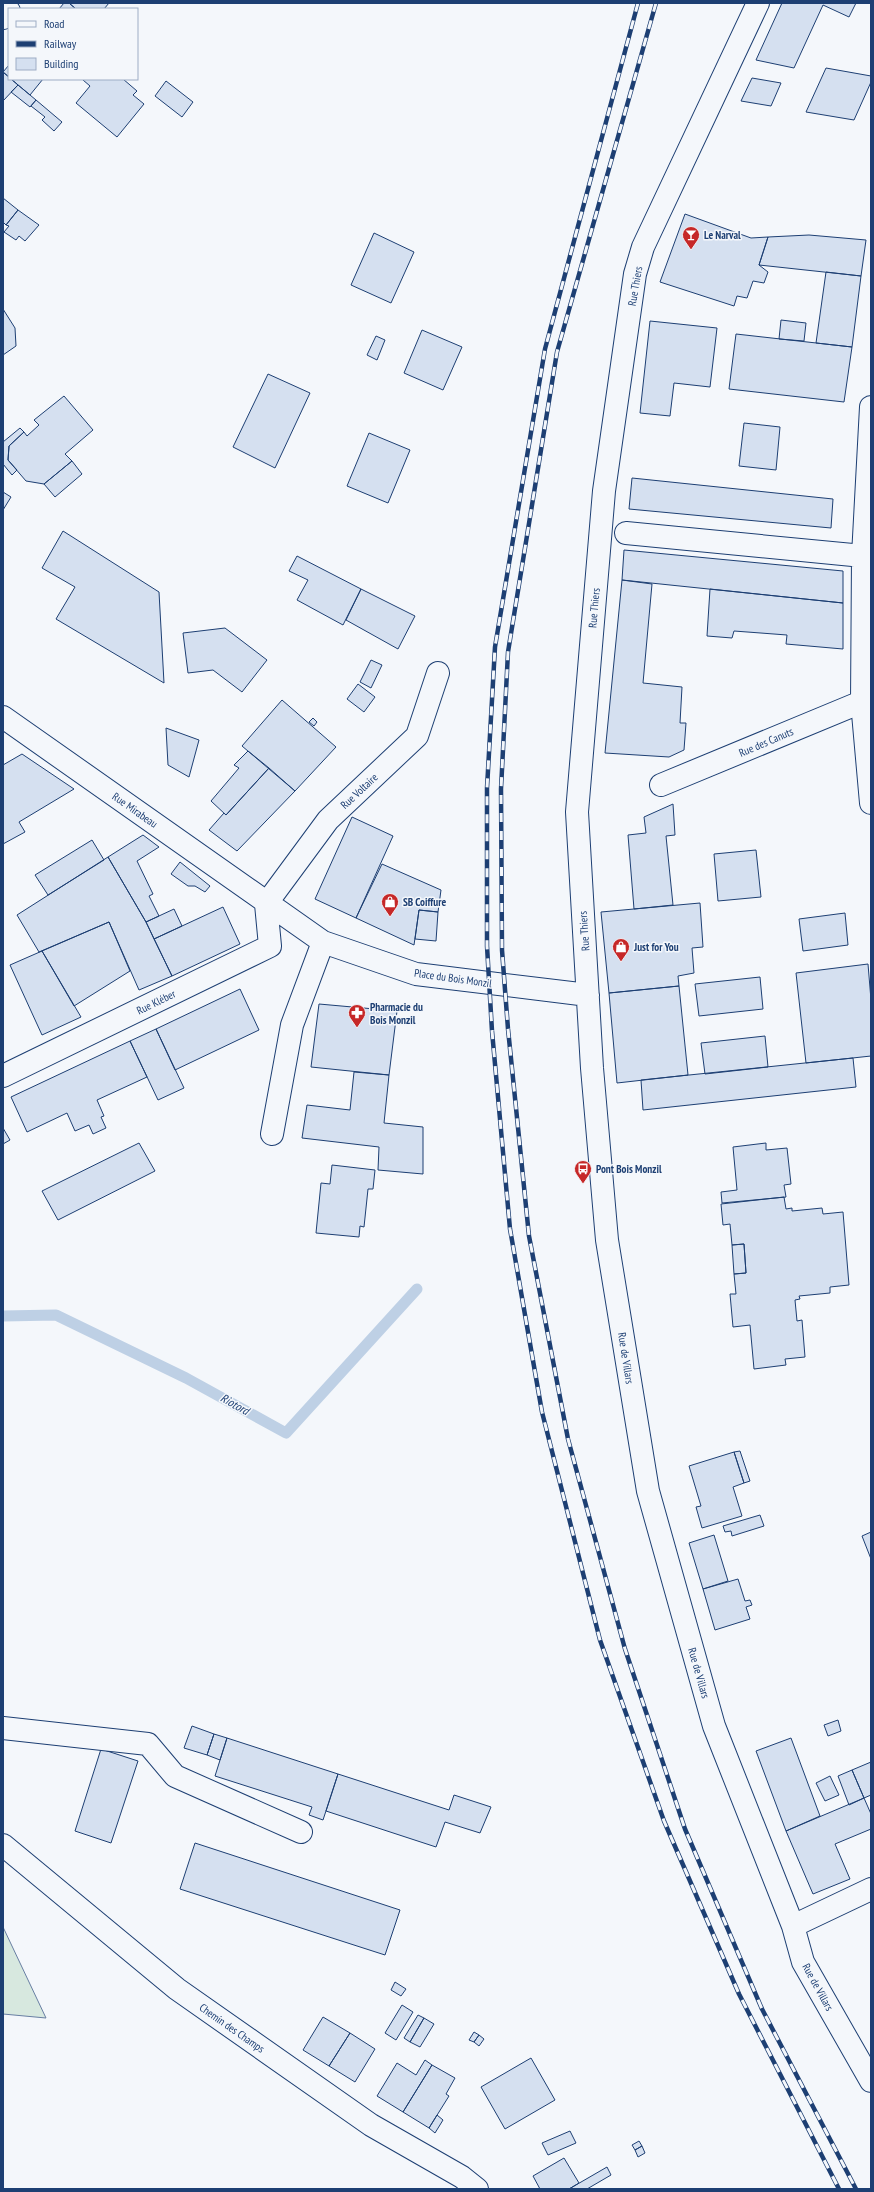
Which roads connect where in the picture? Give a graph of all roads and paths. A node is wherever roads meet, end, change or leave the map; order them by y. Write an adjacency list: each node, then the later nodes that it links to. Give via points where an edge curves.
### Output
1 (758, 3): 12 (street, Rue Thiers, via 643,247 636,274 604,491 577,812)
2 (871, 407): 4 (street)
3 (626, 533): 4 (street)
4 (863, 556): 6 (street)
5 (438, 673): 10 (street, Rue Voltaire, via 417,736 328,820)
6 (866, 700): 8 (street, Rue des Canuts); 9 (street)
7 (8, 727): 10 (street, Rue Mirabeau)
8 (661, 785)
9 (871, 803)
10 (266, 904): 11 (street, Place du Bois Monzil); 13 (street, Rue Kléber, via 270,946)
11 (323, 942): 12 (street, Place du Bois Monzil, via 416,974); 14 (street, via 292,1025)
12 (588, 995): 15 (street, Rue Thiers)
13 (3, 1076)
14 (272, 1134)
15 (606, 1240): 20 (street, Rue de Villars, via 648,1491 714,1726)
16 (3, 1728): 17 (street, via 148,1744 174,1776)
17 (302, 1832)
18 (3, 1845): 22 (street, Chemin des Champs, via 177,1989 371,2125 462,2177)
19 (871, 1889): 20 (street)
20 (793, 1926): 21 (street, Rue de Villars, via 803,1962)
21 (871, 2081)
22 (477, 2189)

